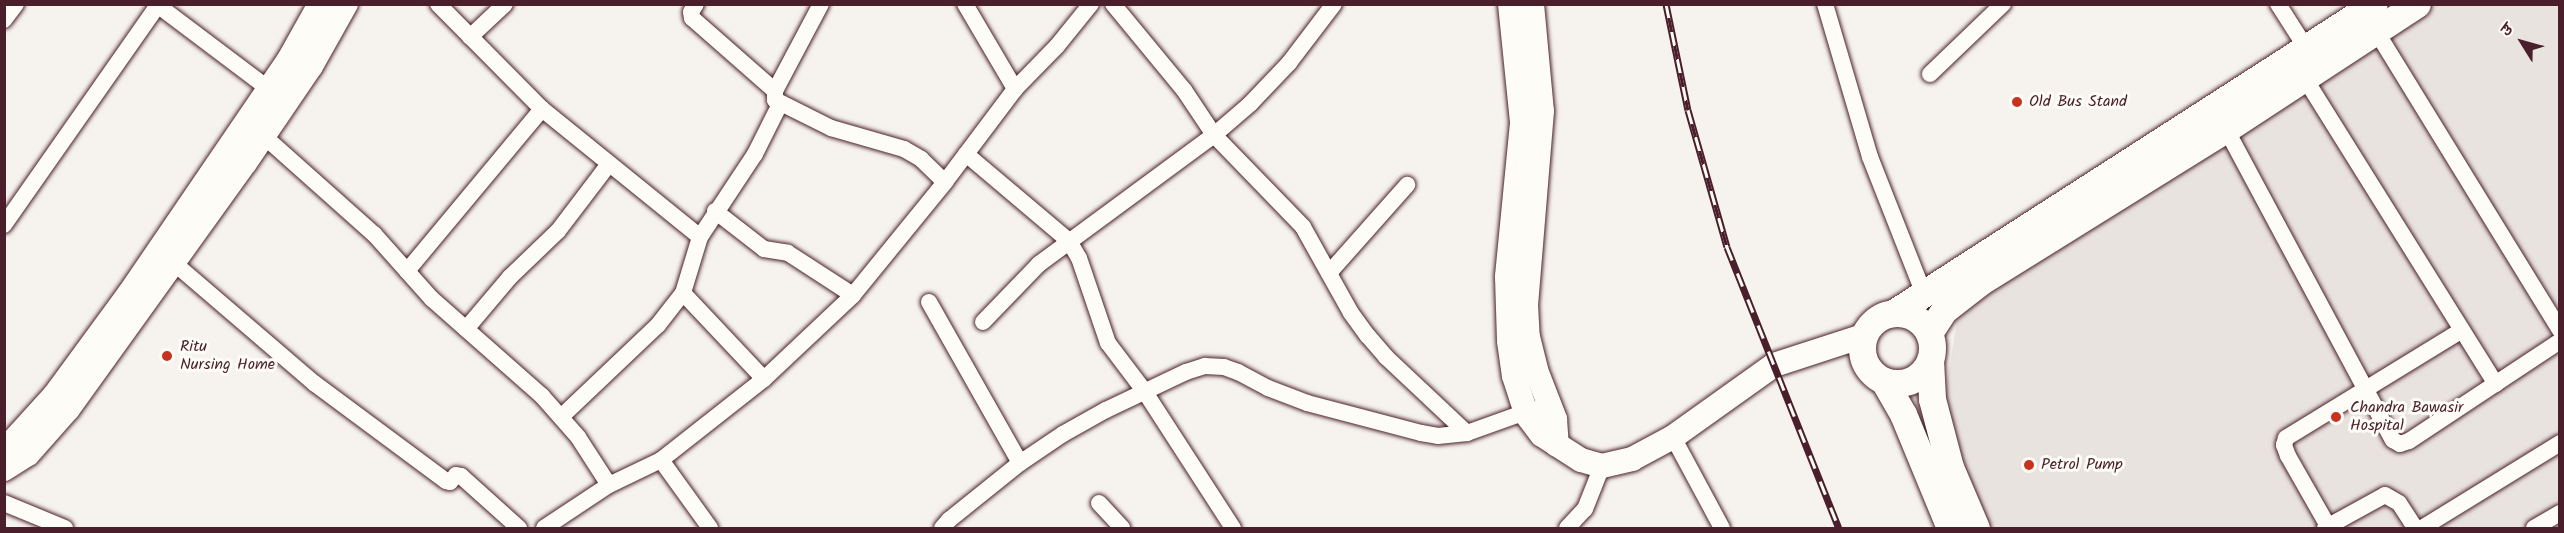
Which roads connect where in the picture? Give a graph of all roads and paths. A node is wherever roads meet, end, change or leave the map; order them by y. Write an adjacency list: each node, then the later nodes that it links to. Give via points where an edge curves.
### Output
1 (16, 4): 21 (street)
2 (320, 4): 26 (street)
3 (346, 4): 30 (street, via 311,66)
4 (438, 4): 23 (street)
5 (505, 4): 23 (street)
6 (696, 4): 28 (street, via 692,18)
7 (821, 4): 28 (street)
8 (983, 4): 20 (street)
9 (1091, 4): 27 (street)
10 (1113, 4): 32 (street, via 1184,90)
11 (1334, 4): 32 (street, via 1289,63)
12 (1510, 4): 63 (street, via 1522,123 1507,300 1511,352)
13 (1532, 4): 62 (street, via 1542,111 1526,304 1528,336)
14 (1825, 4): 45 (street, via 1870,157)
15 (2003, 4): 25 (street)
16 (2278, 4): 24 (street)
17 (2374, 4): 24 (main road)
18 (2417, 4): 22 (main road)
19 (158, 5): 26 (street); 38 (street)
20 (968, 11): 27 (street)
21 (4, 20)
22 (2376, 31): 24 (main road); 50 (street)
23 (470, 37): 29 (street)
24 (2310, 64): 31 (main road); 45 (main road); 52 (street)
25 (1930, 74)
26 (269, 89): 30 (street)
27 (1015, 89): 33 (street)
28 (777, 97): 35 (street, via 831,128 904,149); 37 (street, via 755,154)
29 (542, 109): 34 (street); 42 (street)
30 (255, 128): 41 (street); 42 (street, via 374,234)
31 (2226, 129): 53 (main road, via 1980,282 1944,310); 60 (street)
32 (1214, 135): 40 (street); 43 (street, via 1291,213)
33 (966, 154): 35 (street); 40 (street)
34 (609, 164): 39 (street); 51 (street, via 558,231 510,276)
35 (945, 182): 46 (street)
36 (1407, 185): 43 (street)
37 (715, 211): 39 (street); 46 (street, via 764,249 788,253)
38 (4, 225)
39 (700, 237): 44 (street)
40 (1069, 241): 49 (street, via 1039,264); 61 (street, via 1108,343)
41 (167, 256): 69 (street, via 54,396); 73 (street, via 68,410 28,454); 81 (street, via 314,383 448,482 456,475 461,476)
42 (408, 271): 51 (street)
43 (1329, 273): 65 (street, via 1351,313 1386,357)
44 (683, 293): 57 (street); 64 (street, via 658,325)
45 (1924, 294): 48 (main road)
46 (853, 296): 57 (street)
47 (929, 302): 71 (street)
48 (1894, 312): 53 (main road, via 1921,322); 54 (main road, via 1871,323)
49 (983, 322)
50 (2558, 326)
51 (466, 329): 64 (street)
52 (2462, 330): 59 (street); 60 (street)
53 (1929, 333): 56 (main road)
54 (1863, 336): 58 (main road, via 1864,363); 66 (street, via 1774,365)
55 (2559, 341): 59 (street)
56 (1930, 360): 58 (main road, via 1912,380); 89 (main road, via 1932,399 1950,467)
57 (764, 379): 70 (street)
58 (1884, 381): 88 (main road, via 1903,414)
59 (2496, 384): 60 (street, via 2400,444 2388,434)
60 (2365, 390): 79 (street, via 2286,438 2284,445)
61 (1145, 392): 65 (street, via 1205,366 1224,367 1307,403 1421,434); 71 (street, via 1072,429); 86 (street)
62 (1549, 402): 63 (street); 68 (street)
63 (1526, 414): 65 (street); 68 (street, via 1542,435)
64 (561, 417): 74 (street)
65 (1467, 433)
66 (1673, 437): 72 (street, via 1632,459); 87 (street)
67 (2559, 443): 91 (street)
68 (1557, 445): 72 (street, via 1581,460)
69 (4, 446)
70 (662, 460): 74 (street); 83 (street)
71 (1020, 463): 84 (street)
72 (1602, 466): 78 (street, via 1585,509)
73 (4, 469)
74 (609, 485): 82 (street)
75 (4, 503): 80 (street)
76 (1099, 503): 85 (street)
77 (2559, 513): 92 (street)
78 (1571, 527)
79 (2326, 527): 90 (street, via 2385,495 2399,503)
80 (65, 528)
81 (519, 528)
82 (544, 528)
83 (710, 528)
84 (942, 528)
85 (1122, 528)
86 (1233, 528)
87 (1722, 528)
88 (1950, 528)
89 (1976, 528)
90 (2415, 528)
91 (2422, 528)
92 (2534, 528)

